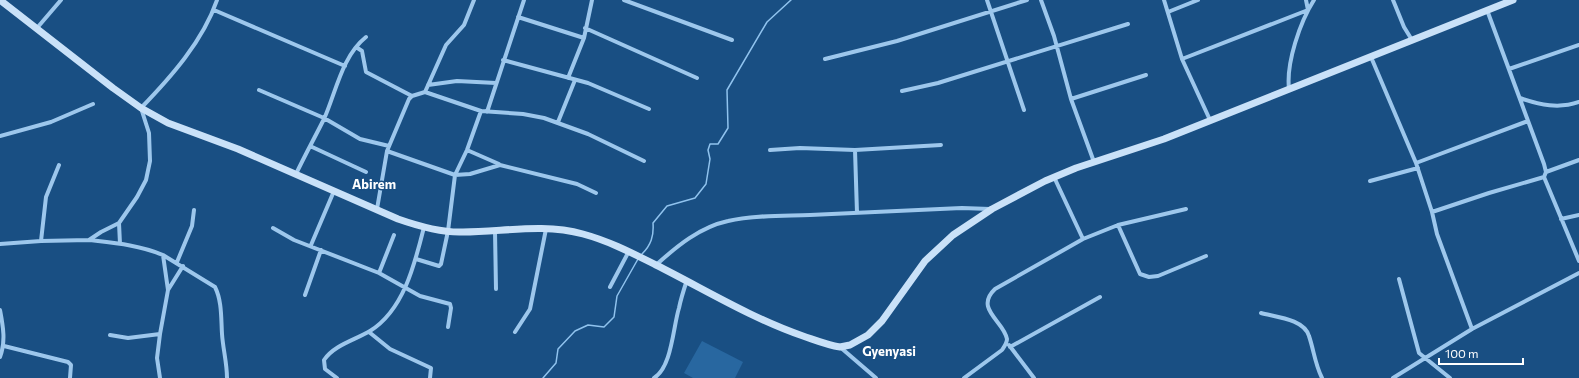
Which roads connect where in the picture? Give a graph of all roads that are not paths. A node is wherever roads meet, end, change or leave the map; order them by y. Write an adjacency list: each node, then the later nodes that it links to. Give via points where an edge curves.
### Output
1 (0, 0): 25 (street)
2 (61, 0): 25 (street)
3 (217, 0): 18 (street)
4 (474, 0): 46 (street, via 464,25 446,45)
5 (524, 0): 23 (street)
6 (592, 0): 26 (street)
7 (624, 0): 17 (street)
8 (988, 0): 21 (street)
9 (1027, 0): 21 (street)
10 (1041, 0): 32 (street)
11 (1164, 0): 22 (street)
12 (1198, 0): 22 (street)
13 (1306, 0): 19 (street)
14 (1314, 0): 19 (street)
15 (1393, 0): 30 (street)
16 (1513, 0): 20 (street)
17 (633, 2): 29 (street)
18 (214, 10): 39 (street); 56 (street, via 182,61)
19 (1308, 10): 36 (street); 47 (street, via 1290,63)
20 (1487, 10): 30 (street); 40 (street)
21 (991, 11): 35 (street, via 897,41); 38 (street)
22 (1168, 12): 36 (street)
23 (518, 17): 28 (street); 37 (street)
24 (1128, 24): 32 (street)
25 (37, 28): 56 (street)
26 (585, 28): 28 (street); 43 (street)
27 (366, 37): 33 (street)
28 (584, 38): 42 (street)
29 (732, 40)
30 (1412, 40): 34 (street)
31 (1579, 45): 40 (street)
32 (1057, 46): 38 (street); 53 (street)
33 (356, 48): 39 (street); 51 (street, via 362,51 366,72)
34 (1371, 56): 47 (street); 78 (street)
35 (825, 59)
36 (1182, 59): 62 (street)
37 (503, 60): 42 (street); 45 (street)
38 (1007, 62): 49 (street); 58 (street)
39 (345, 66): 61 (street)
40 (1509, 69): 52 (street)
41 (1146, 75): 53 (street)
42 (568, 78): 44 (street)
43 (698, 78)
44 (575, 80): 57 (street, via 602,88); 64 (street)
45 (496, 84): 46 (street, via 457,81); 60 (street)
46 (428, 85): 50 (street)
47 (1289, 89): 62 (street)
48 (259, 90): 61 (street)
49 (902, 91)
50 (425, 92): 51 (street); 59 (street)
51 (412, 96): 68 (street)
52 (1520, 98): 54 (street, via 1546,105 1561,106); 63 (street)
53 (1071, 99): 75 (street)
54 (1579, 102)
55 (93, 104): 65 (street, via 51,122)
56 (141, 108): 81 (street, via 168,123); 96 (street, via 149,133 150,161 146,180 138,197)
57 (650, 109)
58 (1024, 110)
59 (482, 111): 60 (street); 69 (street)
60 (487, 112): 64 (street, via 523,114)
61 (324, 118): 67 (street); 68 (street, via 360,139)
62 (1210, 120): 75 (street, via 1164,139)
63 (1528, 121): 78 (street); 80 (street)
64 (558, 122): 74 (street)
65 (0, 136)
66 (941, 145): 71 (street)
67 (310, 146): 79 (street); 81 (street)
68 (389, 146): 72 (street)
69 (467, 150): 76 (street); 82 (street)
70 (770, 150): 71 (street)
71 (855, 150): 93 (street)
72 (387, 151): 82 (street); 91 (street)
73 (1579, 160): 80 (street)
74 (644, 161)
75 (1094, 162): 83 (street)
76 (500, 164): 82 (street, via 470,174); 87 (street, via 577,184)
77 (60, 165): 106 (street, via 46,197)
78 (1417, 166): 85 (street); 92 (street)
79 (366, 172)
80 (1546, 172): 84 (street)
81 (296, 174): 86 (street)
82 (455, 175): 101 (street)
83 (1054, 177): 88 (street); 104 (street)
84 (1544, 177): 92 (street); 95 (street)
85 (1370, 181)
86 (334, 191): 91 (street); 109 (street)
87 (596, 192)
88 (992, 209): 93 (street); 139 (street, via 953,235 932,254 882,321 868,335 850,345)
89 (1186, 209): 97 (street)
90 (194, 210): 115 (street, via 192,226)
91 (377, 210): 98 (street)
92 (1432, 212): 132 (street, via 1437,234)
93 (857, 213): 117 (street, via 773,216 728,221 705,229 676,247)
94 (1579, 215): 95 (street)
95 (1561, 219): 116 (street)
96 (119, 223): 105 (street); 108 (street)
97 (1118, 225): 104 (street); 113 (street, via 1140,274 1145,276 1158,276)
98 (424, 227): 101 (street); 114 (street)
99 (274, 228): 109 (street, via 294,240)
100 (546, 229): 102 (street); 111 (street, via 583,234); 134 (street, via 530,309)
101 (448, 231): 102 (street); 114 (street, via 440,265)
102 (495, 231): 125 (street)
103 (394, 235): 119 (street)
104 (1084, 239): 137 (street, via 990,294 989,311)
105 (89, 240): 106 (street); 108 (street)
106 (41, 241): 107 (street)
107 (0, 244)
108 (120, 244): 112 (street, via 149,249)
109 (311, 245): 110 (street)
110 (321, 250): 119 (street); 127 (street)
111 (629, 252): 117 (street); 123 (street)
112 (164, 256): 115 (street); 126 (street)
113 (1206, 256)
114 (416, 259): 124 (street)
115 (177, 262): 118 (street)
116 (1579, 262)
117 (656, 265): 122 (street)
118 (183, 266): 126 (street); 146 (street, via 215,287 218,292)
119 (379, 273): 124 (street)
120 (1578, 275): 132 (street)
121 (1399, 279): 142 (street, via 1415,342 1419,353)
122 (687, 280): 139 (street, via 774,324); 149 (street, via 670,350 663,368)
123 (610, 287)
124 (405, 288): 131 (street, via 420,296 450,304); 133 (street, via 388,315)
125 (496, 289)
126 (168, 290): 135 (street)
127 (305, 295)
128 (1100, 297): 140 (street)
129 (0, 310): 138 (street)
130 (1261, 313): 152 (street, via 1294,321 1303,328 1309,335 1316,366)
131 (448, 327)
132 (1472, 329): 142 (street)
133 (369, 332): 147 (street, via 332,350 326,356 323,364 325,369); 148 (street, via 390,349 431,368)
134 (515, 332)
135 (160, 334): 136 (street, via 128,338); 145 (street, via 157,358)
136 (110, 335)
137 (1006, 341): 140 (street); 150 (street, via 1002,350)
138 (4, 346): 141 (street); 144 (street, via 68,362 71,365)
139 (840, 347): 143 (street)
140 (1010, 347): 151 (street)
141 (0, 357)
142 (1426, 359): 153 (street); 154 (street)
143 (872, 377)
144 (70, 378)
145 (160, 378)
146 (227, 378)
147 (337, 378)
148 (430, 378)
149 (654, 378)
150 (964, 378)
151 (1034, 378)
152 (1322, 378)
153 (1393, 378)
154 (1450, 378)

